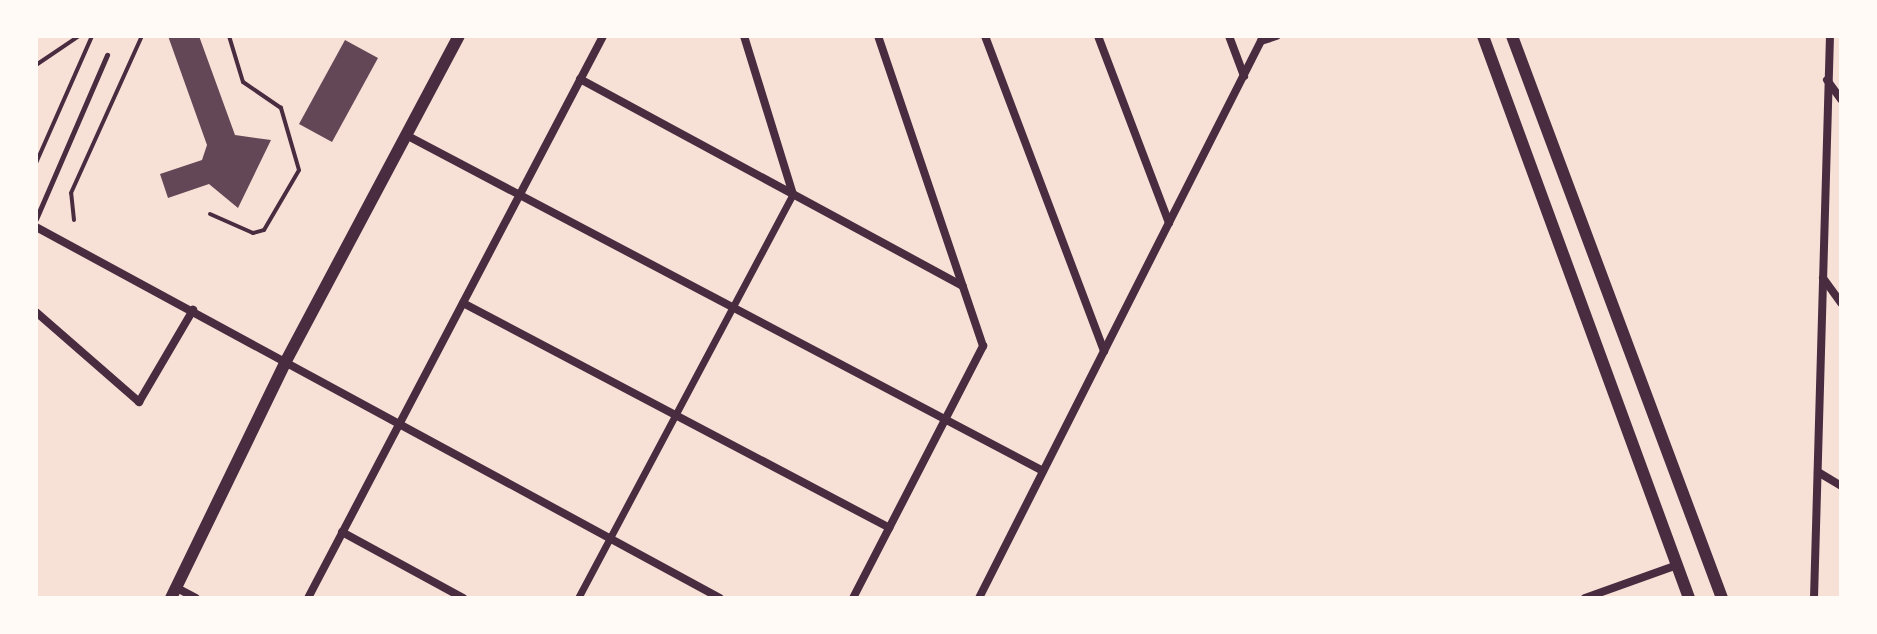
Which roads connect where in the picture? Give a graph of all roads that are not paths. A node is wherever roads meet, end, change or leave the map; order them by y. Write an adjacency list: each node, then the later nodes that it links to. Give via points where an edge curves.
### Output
1 (459, 36): 17 (street)
2 (603, 36): 14 (street)
3 (744, 36): 18 (street)
4 (878, 36): 24 (street)
5 (985, 36): 30 (street)
6 (1098, 36): 21 (street)
7 (1229, 36): 13 (street)
8 (1276, 36): 13 (street, via 1261,41)
9 (1483, 36): 41 (street)
10 (1512, 36): 52 (street)
11 (1830, 36): 15 (street)
12 (107, 55): 20 (lane)
13 (1244, 76): 21 (street)
14 (580, 79): 18 (street); 19 (street)
15 (1827, 79): 16 (street); 23 (street)
16 (1841, 99)
17 (406, 135): 19 (street); 31 (street)
18 (793, 194): 24 (street); 27 (street)
19 (519, 195): 25 (street); 27 (street)
20 (36, 219)
21 (1169, 223): 30 (street)
22 (36, 227): 28 (street)
23 (1822, 277): 26 (street); 36 (street)
24 (963, 286): 33 (street, via 983,346)
25 (463, 303): 32 (street); 34 (street)
26 (1841, 303)
27 (733, 308): 32 (street); 33 (street)
28 (193, 310): 29 (street, via 139,402); 31 (street)
29 (36, 312)
30 (1104, 351): 35 (street)
31 (286, 361): 34 (street); 42 (street)
32 (676, 415): 38 (street); 40 (street)
33 (945, 419): 35 (street); 38 (street)
34 (398, 426): 39 (street); 40 (street)
35 (1043, 471): 49 (street)
36 (1818, 472): 37 (street); 53 (street)
37 (1841, 486)
38 (889, 528): 48 (street)
39 (342, 532): 44 (street); 45 (street)
40 (609, 540): 46 (street); 47 (street)
41 (1677, 565): 50 (street); 51 (street)
42 (174, 593): 43 (street)
43 (196, 598)
44 (308, 598)
45 (463, 598)
46 (578, 598)
47 (720, 598)
48 (853, 598)
49 (979, 598)
50 (1585, 598)
51 (1689, 598)
52 (1722, 598)
53 (1814, 598)

